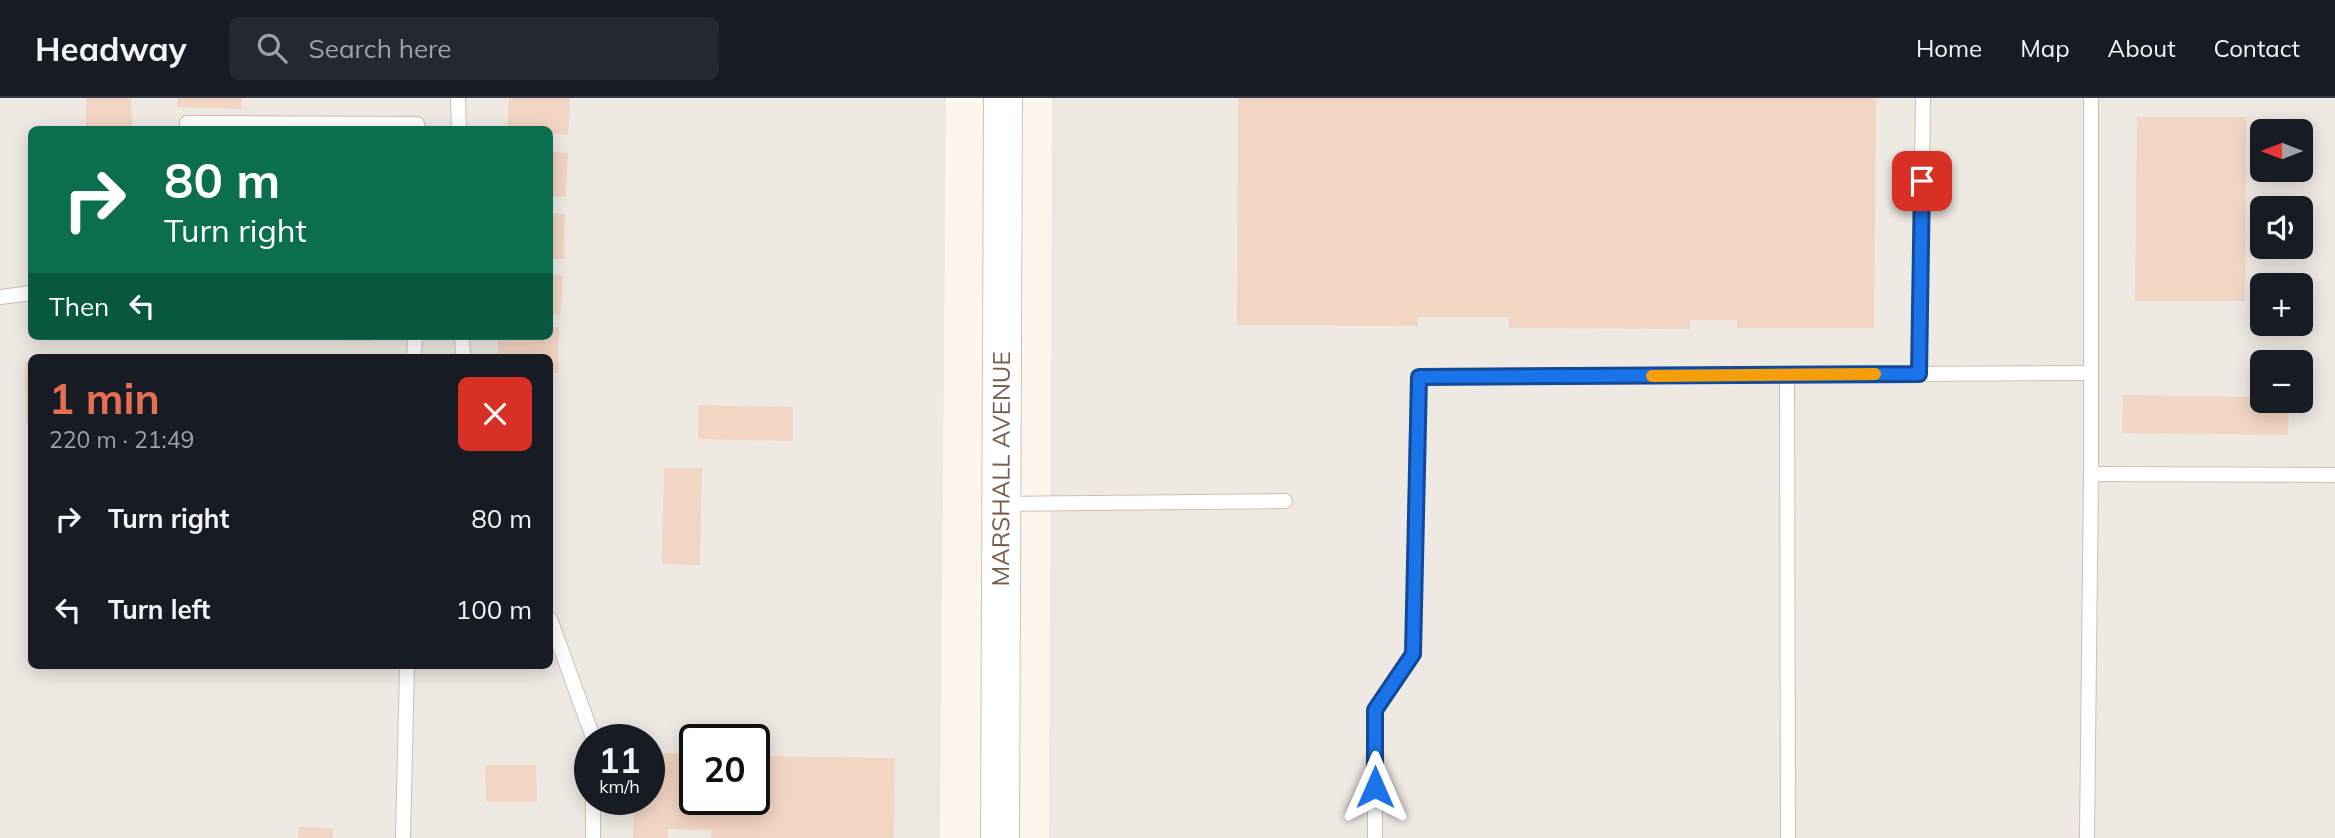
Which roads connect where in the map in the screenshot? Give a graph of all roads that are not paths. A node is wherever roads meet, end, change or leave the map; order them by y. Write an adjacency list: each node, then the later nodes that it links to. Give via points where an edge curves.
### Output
1 (458, 98): 7 (lane)
2 (1003, 98): 16 (street, MARSHALL AVENUE)
3 (1923, 98): 11 (lane)
4 (2091, 98): 10 (lane)
5 (187, 126): 6 (lane)
6 (417, 126)
7 (459, 126)
8 (28, 294): 9 (lane)
9 (0, 297)
10 (2091, 373): 11 (lane); 13 (lane)
11 (1919, 374): 12 (lane)
12 (1787, 375): 24 (lane, via 1419,377 1413,654 1375,710); 25 (lane)
13 (2091, 474): 14 (lane); 26 (lane)
14 (2335, 475)
15 (1285, 501): 16 (lane)
16 (1002, 504): 23 (street, MARSHALL AVENUE)
17 (553, 626): 19 (lane)
18 (407, 669): 21 (lane)
19 (588, 724)
20 (593, 815): 22 (lane)
21 (403, 838)
22 (593, 838)
23 (1000, 838)
24 (1375, 838)
25 (1788, 838)
26 (2087, 838)

